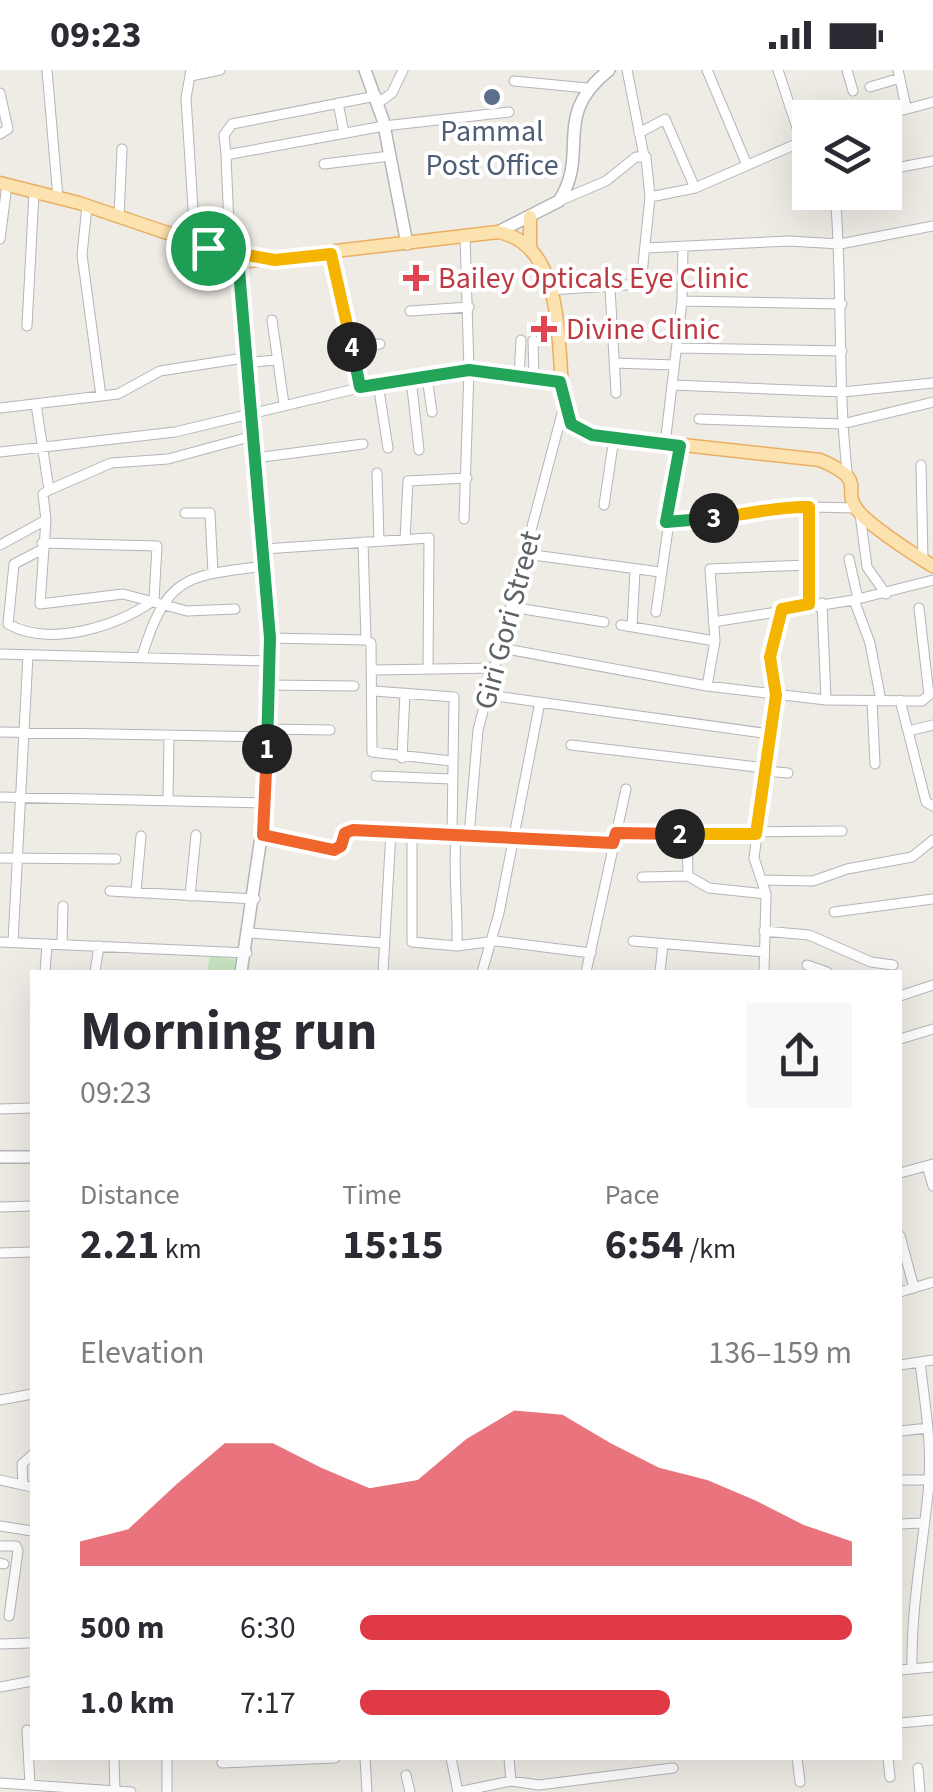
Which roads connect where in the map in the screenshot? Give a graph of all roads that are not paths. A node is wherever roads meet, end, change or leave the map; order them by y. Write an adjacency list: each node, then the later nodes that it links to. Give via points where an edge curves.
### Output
1 (47, 70): 41 (street)
2 (220, 70): 10 (street)
3 (365, 70): 17 (street)
4 (404, 70): 17 (street, via 392,92)
5 (610, 70): 13 (street)
6 (628, 70): 26 (street)
7 (706, 70): 35 (street)
8 (778, 70): 20 (street)
9 (847, 70): 15 (street)
10 (191, 73): 51 (street, via 186,98)
11 (899, 74): 14 (street); 21 (street)
12 (514, 81): 13 (street)
13 (587, 88): 42 (street, via 574,119 573,167)
14 (870, 88)
15 (853, 91)
16 (0, 93): 27 (street, via 8,129)
17 (377, 100): 19 (street); 24 (street)
18 (933, 102): 21 (street)
19 (338, 103): 25 (street); 30 (street, via 232,124 224,134)
20 (792, 104)
21 (906, 108): 22 (street)
22 (902, 109)
23 (509, 112): 24 (street)
24 (384, 126): 25 (street); 31 (street)
25 (344, 133): 30 (street)
26 (640, 133): 32 (street); 38 (street, via 665,119)
27 (0, 134)
28 (792, 145): 35 (street)
29 (122, 148): 45 (street)
30 (226, 155): 57 (street)
31 (390, 156): 34 (street); 52 (street)
32 (644, 156): 40 (street); 42 (street)
33 (933, 161): 36 (street)
34 (324, 164)
35 (747, 165): 38 (street)
36 (902, 167)
37 (4, 184): 39 (main road); 50 (street)
38 (696, 188): 40 (street)
39 (34, 192): 41 (main road); 66 (street)
40 (650, 197): 56 (street)
41 (58, 198): 43 (main road)
42 (559, 202): 46 (street)
43 (87, 206): 45 (main road); 89 (street, via 82,255)
44 (837, 210): 53 (street)
45 (119, 216): 51 (main road)
46 (530, 217): 48 (street); 54 (main road)
47 (933, 226): 53 (street)
48 (498, 232): 49 (main road); 54 (main road)
49 (465, 236): 52 (main road); 63 (street)
50 (0, 239)
51 (195, 240): 57 (main road)
52 (407, 244): 58 (main road)
53 (840, 244): 55 (street); 62 (street)
54 (530, 246): 60 (main road)
55 (683, 247): 56 (street); 61 (street)
56 (646, 248): 59 (street, via 641,284)
57 (235, 254): 58 (main road, via 275,260); 73 (street)
58 (331, 254): 71 (street)
59 (610, 288): 60 (street); 75 (street)
60 (550, 290): 82 (main road)
61 (682, 302): 62 (street); 70 (street)
62 (842, 304): 72 (street)
63 (470, 308): 64 (street); 77 (street)
64 (410, 311)
65 (272, 320): 74 (street)
66 (27, 326)
67 (521, 340): 79 (street)
68 (533, 340): 81 (street)
69 (380, 344): 71 (street)
70 (677, 348): 72 (street); 76 (street)
71 (352, 349): 86 (street)
72 (842, 352): 87 (street)
73 (244, 360): 74 (street); 89 (street, via 160,371 131,391); 95 (street)
74 (276, 360): 92 (street)
75 (614, 364): 76 (street); 88 (street)
76 (674, 365): 85 (street)
77 (469, 370): 78 (street); 79 (street); 113 (street)
78 (427, 377): 80 (street); 96 (street)
79 (520, 378): 81 (street)
80 (411, 379): 84 (street); 107 (street)
81 (534, 380): 82 (street)
82 (560, 382): 93 (main road)
83 (933, 382): 87 (street)
84 (378, 384): 86 (street); 106 (street)
85 (672, 385): 87 (street); 104 (street)
86 (360, 387): 92 (street)
87 (842, 392): 99 (street)
88 (616, 393)
89 (100, 396): 91 (street)
90 (933, 402): 99 (street)
91 (36, 404): 94 (street); 105 (street)
92 (284, 404): 95 (street)
93 (564, 406): 101 (main road, via 571,424); 128 (street, Giri Gori Street)
94 (0, 408)
95 (250, 412): 97 (street); 100 (street)
96 (432, 412)
97 (222, 418): 102 (street); 105 (street, via 175,432)
98 (699, 419): 99 (street)
99 (842, 424): 111 (street)
100 (253, 436): 102 (street); 109 (street)
101 (614, 438): 104 (main road); 115 (street)
102 (227, 443): 114 (street, via 168,460 111,463)
103 (363, 444): 109 (street)
104 (672, 445): 111 (main road, via 820,460); 121 (street)
105 (41, 448): 108 (street); 114 (street)
106 (388, 448)
107 (419, 450)
108 (0, 452)
109 (255, 458): 127 (street)
110 (921, 465): 130 (street)
111 (847, 471): 117 (main road)
112 (377, 473): 123 (street)
113 (466, 478): 119 (street); 122 (street, via 408,480)
114 (49, 490): 120 (street, via 42,494)
115 (604, 505)
116 (809, 507): 117 (street); 121 (street); 131 (street)
117 (858, 511): 130 (main road); 137 (street, via 868,568)
118 (185, 513): 135 (street, via 210,514)
119 (464, 519)
120 (46, 520): 125 (street); 126 (street)
121 (666, 522): 134 (street)
122 (405, 540): 123 (street); 158 (street, via 429,538)
123 (379, 541): 124 (street)
124 (364, 542): 127 (street); 150 (street)
125 (0, 544)
126 (41, 546): 139 (street, via 157,546); 139 (street, via 38,600 44,606 123,594); 139 (street, via 14,564 9,578 8,624 18,630 60,633 129,618)
127 (264, 549): 132 (street)
128 (526, 554): 133 (street); 142 (street, Giri Gori Street)
129 (849, 559): 138 (street)
130 (928, 563)
131 (807, 564): 140 (street); 148 (street, via 710,569)
132 (264, 566): 135 (street); 149 (street)
133 (635, 571): 134 (street); 151 (street, via 626,626)
134 (660, 572): 146 (street)
135 (212, 573): 139 (street, via 186,580)
136 (933, 580): 137 (street)
137 (886, 594): 138 (street)
138 (856, 600): 141 (street); 169 (street, via 870,642)
139 (157, 602): 144 (street, via 187,611); 155 (street)
140 (809, 604): 141 (street); 145 (street)
141 (822, 604): 167 (street)
142 (512, 607): 147 (street); 152 (street, Giri Gori Street)
143 (919, 608): 168 (street, via 929,695)
144 (236, 609)
145 (782, 609): 148 (street); 166 (street, via 770,657)
146 (656, 612)
147 (604, 622)
148 (713, 622): 151 (street)
149 (270, 638): 150 (street); 156 (street)
150 (366, 640): 159 (street)
151 (715, 641): 162 (street)
152 (500, 648): 157 (street, Giri Gori Street); 162 (street)
153 (0, 654): 154 (street)
154 (28, 655): 155 (street); 175 (street)
155 (142, 656): 156 (street)
156 (270, 661): 160 (street)
157 (495, 668): 158 (street); 165 (street, Giri Gori Street)
158 (428, 669): 159 (street)
159 (374, 670): 163 (street)
160 (269, 686): 161 (street); 176 (street)
161 (354, 686)
162 (707, 686): 166 (street)
163 (374, 691): 164 (street); 180 (street, via 372,752)
164 (405, 693): 180 (street); 181 (street, via 454,697)
165 (488, 694): 170 (street); 204 (street, Giri Gori Street, via 478,730)
166 (776, 695): 167 (street); 177 (street)
167 (826, 700): 169 (street)
168 (900, 700): 169 (street); 173 (street)
169 (876, 701): 182 (street)
170 (540, 702): 177 (street); 205 (street)
171 (933, 726): 173 (street)
172 (330, 730): 176 (street)
173 (908, 730): 187 (street)
174 (0, 732): 175 (street)
175 (25, 733): 178 (street); 191 (street)
176 (267, 733): 178 (street); 193 (street)
177 (770, 734): 183 (street)
178 (169, 737): 192 (street)
179 (570, 745): 183 (street)
180 (402, 758): 181 (street)
181 (452, 762): 188 (street)
182 (875, 764)
183 (765, 769): 184 (street); 199 (street)
184 (788, 773)
185 (933, 775): 187 (street)
186 (376, 776): 188 (street)
187 (919, 778): 194 (street)
188 (452, 779): 202 (street)
189 (626, 789): 206 (street)
190 (0, 797): 191 (street)
191 (22, 797): 192 (street); 209 (street)
192 (168, 799): 193 (street)
193 (266, 803): 201 (street)
194 (933, 806)
195 (391, 831): 197 (street); 201 (street, via 345,833 334,850); 230 (street)
196 (842, 831): 199 (street)
197 (412, 832): 202 (street); 235 (street, via 410,941)
198 (688, 834): 199 (street); 206 (street); 211 (street)
199 (756, 834): 213 (street, via 754,858)
200 (196, 835): 217 (street)
201 (263, 835): 218 (street)
202 (454, 835): 204 (street); 235 (street)
203 (141, 836): 215 (street)
204 (469, 836): 205 (street)
205 (512, 838): 206 (street); 229 (street)
206 (614, 838): 238 (street)
207 (933, 840): 213 (street, via 912,857 813,881)
208 (0, 858): 209 (street)
209 (17, 858): 210 (street); 221 (street)
210 (116, 859)
211 (688, 876): 212 (street); 216 (street, via 709,888)
212 (642, 877)
213 (763, 880): 216 (street)
214 (110, 890): 215 (street)
215 (136, 892): 217 (street)
216 (766, 894): 224 (street)
217 (190, 896): 218 (street)
218 (255, 899): 225 (street)
219 (933, 899): 223 (street)
220 (0, 903): 221 (street)
221 (14, 904): 228 (street)
222 (63, 906): 232 (street)
223 (834, 912)
224 (764, 930): 236 (street); 240 (street, via 809,935)
225 (250, 933): 230 (street); 237 (street)
226 (633, 941): 233 (street)
227 (0, 942): 228 (street)
228 (13, 942): 231 (street)
229 (490, 942): 235 (street); 238 (street); 245 (street)
230 (383, 943): 244 (street)
231 (47, 944): 232 (street); 241 (street)
232 (62, 944): 234 (street)
233 (664, 944): 236 (street); 247 (street)
234 (98, 946): 237 (street); 242 (street)
235 (457, 946)
236 (764, 952): 248 (street)
237 (246, 953): 243 (street)
238 (591, 953): 246 (street)
239 (807, 965): 249 (street)
240 (893, 965)
241 (46, 970)
242 (95, 970)
243 (242, 970)
244 (383, 970)
245 (483, 970)
246 (587, 970)
247 (660, 970)
248 (764, 970)
249 (821, 970)
250 (933, 985): 251 (street)
251 (902, 995)
252 (933, 1029): 253 (street)
253 (902, 1037)
254 (30, 1108): 255 (street)
255 (0, 1109)
256 (0, 1157): 257 (street)
257 (30, 1157)
258 (930, 1164): 259 (street); 260 (street)
259 (902, 1172)
260 (933, 1186)
261 (30, 1206): 262 (street)
262 (0, 1207)
263 (902, 1243): 267 (street)
264 (30, 1252): 265 (street)
265 (0, 1254)
266 (932, 1285): 267 (street)
267 (914, 1288): 268 (street)
268 (902, 1291)
269 (933, 1360): 270 (street)
270 (920, 1362): 271 (street); 274 (street)
271 (902, 1364)
272 (30, 1394): 273 (street)
273 (0, 1400)
274 (928, 1428): 275 (street); 279 (street)
275 (902, 1432)
276 (30, 1458): 280 (street, via 22,1464)
277 (0, 1480): 280 (street)
278 (902, 1480): 279 (street)
279 (928, 1480): 281 (street)
280 (28, 1486)
281 (931, 1493): 282 (street)
282 (922, 1523): 283 (street); 287 (street)
283 (902, 1524)
284 (0, 1526): 285 (street)
285 (30, 1531)
286 (0, 1546): 289 (street, via 18,1550)
287 (916, 1574): 288 (street); 291 (street)
288 (902, 1575)
289 (10, 1616)
290 (902, 1618): 291 (street)
291 (914, 1618): 295 (street)
292 (29, 1643): 293 (street)
293 (0, 1644)
294 (933, 1667): 295 (street)
295 (906, 1670)
296 (30, 1681): 297 (street)
297 (0, 1688)
298 (933, 1720): 299 (street)
299 (902, 1723)
300 (27, 1730): 317 (street)
301 (114, 1760): 319 (street)
302 (167, 1760): 322 (street)
303 (290, 1760): 309 (street)
304 (365, 1760): 323 (street)
305 (451, 1760): 325 (street)
306 (509, 1760): 314 (street)
307 (797, 1760): 315 (street)
308 (888, 1760): 313 (street)
309 (222, 1763)
310 (673, 1768): 318 (street)
311 (918, 1768): 326 (street)
312 (406, 1775): 324 (street)
313 (890, 1777)
314 (511, 1781): 318 (street); 325 (street)
315 (800, 1782)
316 (0, 1783): 317 (street)
317 (30, 1785): 320 (street)
318 (540, 1788)
319 (116, 1790): 320 (street); 321 (street)
320 (85, 1791)
321 (132, 1792)
322 (168, 1792)
323 (368, 1792)
324 (410, 1792)
325 (458, 1792)
326 (920, 1792)

